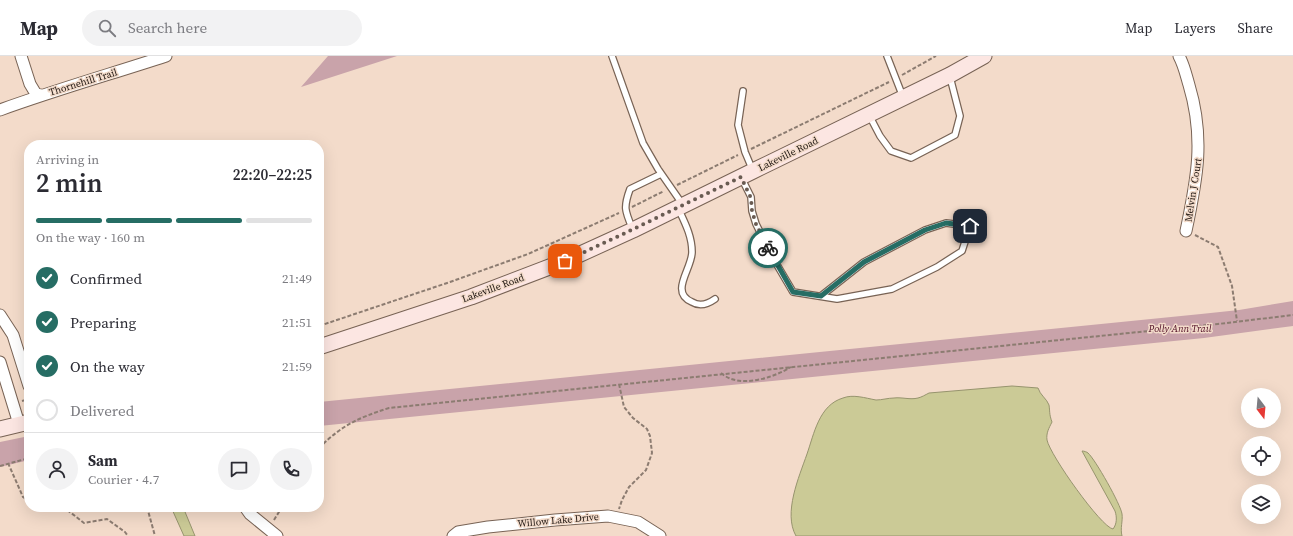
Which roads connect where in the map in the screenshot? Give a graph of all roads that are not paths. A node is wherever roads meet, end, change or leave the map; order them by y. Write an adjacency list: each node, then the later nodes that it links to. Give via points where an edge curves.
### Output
1 (21, 56): 9 (street, via 30,84 36,94)
2 (166, 56): 9 (street, Thornehill Trail)
3 (612, 56): 13 (lane, via 643,143)
4 (887, 56): 10 (lane)
5 (984, 56): 7 (main road, Lakeville Road)
6 (1179, 56): 17 (street, Melvin J Court, via 1192,98 1198,149 1195,191)
7 (950, 75): 10 (main road, Lakeville Road); 12 (lane, via 960,116 955,135 911,158 891,151)
8 (743, 91): 14 (lane, via 738,125 745,152)
9 (41, 95): 11 (street, Thornehill Trail)
10 (904, 97): 12 (main road, Lakeville Road)
11 (0, 110)
12 (868, 114): 14 (main road, Lakeville Road)
13 (661, 174): 15 (lane); 16 (lane, via 630,189 625,211)
14 (747, 174): 15 (main road, Lakeville Road); 18 (lane, via 756,224 793,292)
15 (681, 206): 16 (main road, Lakeville Road); 19 (lane, via 692,253 691,263 683,278 684,296 687,300 702,305)
16 (633, 230): 21 (main road, Lakeville Road, via 515,281)
17 (1186, 232)
18 (821, 296): 18 (lane, via 838,298 892,289 962,251 970,226 946,223 925,230 864,262)
19 (715, 299)
20 (0, 315): 23 (street, via 12,335)
21 (324, 345)
22 (0, 362): 24 (street)
23 (24, 371)
24 (24, 423): 25 (main road)
25 (0, 429)
26 (249, 512): 27 (street)
27 (277, 536)
28 (452, 536): 29 (street, Willow Lake Drive, via 458,532 488,527 608,516 638,522)
29 (660, 536)

